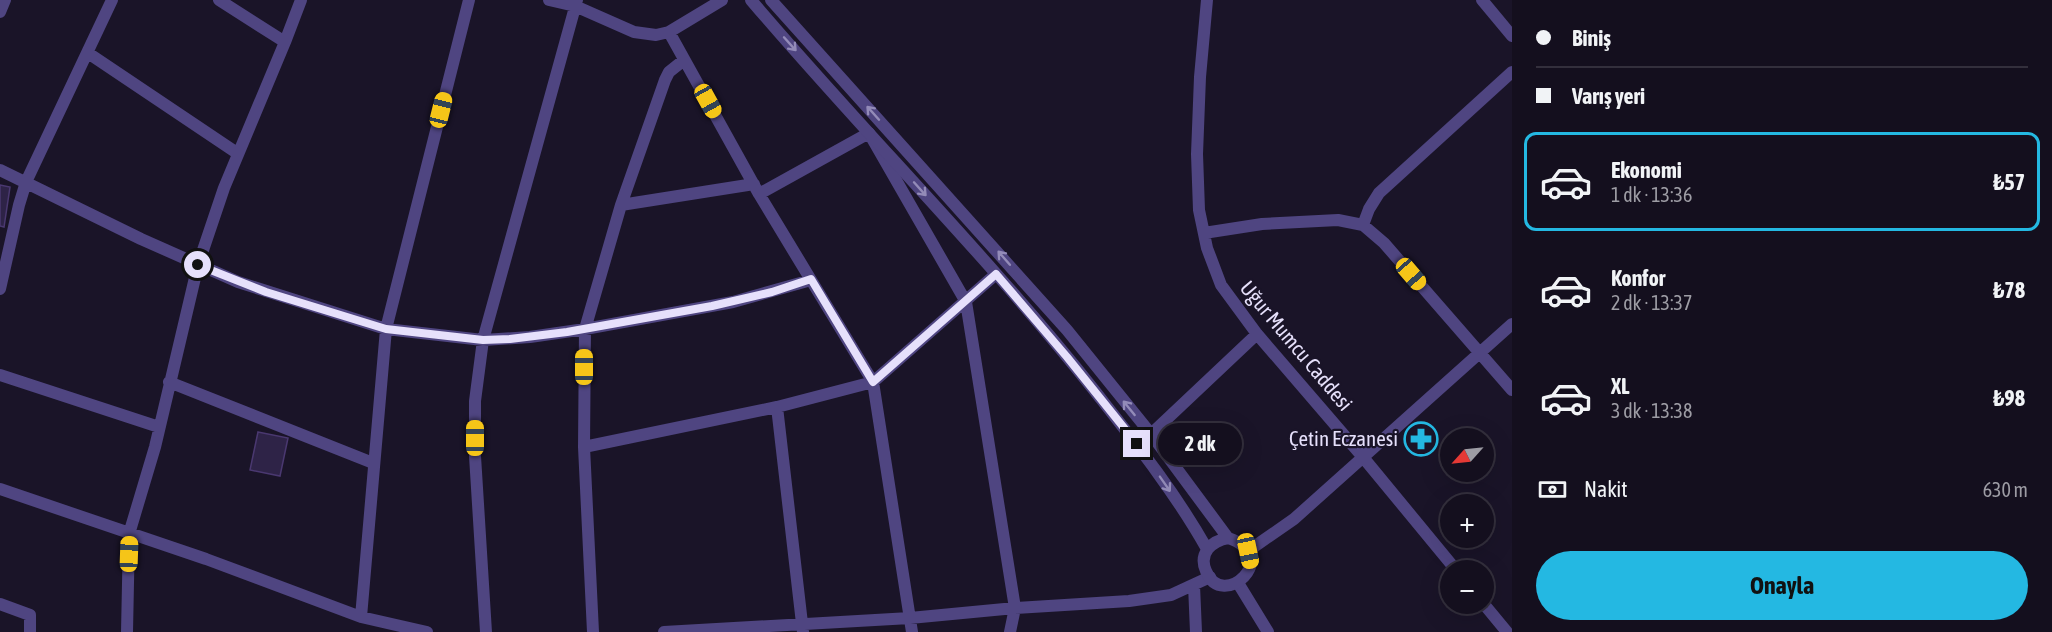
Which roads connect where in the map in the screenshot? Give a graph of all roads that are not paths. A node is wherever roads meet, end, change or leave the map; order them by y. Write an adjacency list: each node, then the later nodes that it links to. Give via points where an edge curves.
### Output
1 (5, 0): 13 (street)
2 (112, 0): 17 (street)
3 (219, 0): 16 (street)
4 (300, 0): 16 (street)
5 (469, 0): 34 (street)
6 (549, 0): 12 (street)
7 (722, 0): 14 (street)
8 (751, 0): 20 (street, one-way to 20)
9 (771, 0): 45 (street, one-way to 9, via 1052,312)
10 (1207, 0): 27 (street, Uğur Mumcu Caddesi, via 1197,154)
11 (1482, 0): 15 (street)
12 (576, 3): 14 (street, via 634,32); 37 (street)
13 (0, 12)
14 (669, 32): 18 (street)
15 (1512, 36)
16 (285, 42): 21 (street)
17 (88, 53): 21 (street); 23 (street)
18 (684, 60): 24 (street); 25 (street, via 665,80)
19 (1512, 72): 26 (street, via 1379,193)
20 (869, 133): 24 (street); 29 (street, one-way to 29); 32 (street)
21 (237, 153): 28 (street)
22 (0, 170): 23 (street)
23 (26, 182): 28 (street); 31 (street)
24 (757, 189): 25 (street); 30 (street)
25 (621, 205): 35 (street)
26 (1362, 225): 27 (street, via 1338,220 1262,224); 38 (street, via 1384,243)
27 (1204, 233): 36 (street, Uğur Mumcu Caddesi, via 1221,285)
28 (198, 265): 34 (street, via 266,292); 40 (street)
29 (996, 274): 32 (street); 52 (street, one-way to 52, via 1137,444)
30 (811, 279): 35 (street, via 733,302); 41 (street)
31 (0, 289)
32 (966, 302): 41 (street); 59 (street)
33 (1512, 324): 38 (street)
34 (386, 329): 37 (street); 48 (street)
35 (585, 329): 37 (street); 46 (street)
36 (1257, 334): 45 (street); 47 (street, Uğur Mumcu Caddesi)
37 (483, 340): 68 (street, via 475,401 475,456)
38 (1480, 352): 42 (street); 47 (street)
39 (0, 375): 44 (street)
40 (169, 382): 44 (street); 48 (street)
41 (873, 382): 43 (street); 62 (street)
42 (1512, 390)
43 (777, 407): 46 (street); 64 (street)
44 (159, 427): 50 (street)
45 (1151, 434): 51 (street)
46 (584, 447): 69 (street)
47 (1362, 456): 53 (street, via 1294,519); 54 (street, Uğur Mumcu Caddesi)
48 (373, 463): 61 (street)
49 (0, 489): 50 (street)
50 (129, 534): 61 (street); 66 (street)
51 (1228, 538): 52 (street, via 1216,540); 53 (street, via 1240,542)
52 (1207, 549): 55 (street, via 1203,560)
53 (1248, 551): 56 (street, via 1251,563 1247,575)
54 (1448, 560)
55 (1210, 578): 56 (street, via 1226,586); 57 (street)
56 (1238, 583): 74 (street)
57 (1194, 585): 59 (street, via 1171,595 1129,601); 73 (street)
58 (0, 604): 65 (street, via 30,615)
59 (1015, 608): 62 (street); 72 (street)
60 (1492, 614): 75 (street)
61 (361, 616): 63 (street)
62 (910, 618): 64 (street); 71 (street)
63 (376, 627): 67 (street)
64 (802, 628): 70 (street)
65 (30, 632)
66 (127, 632)
67 (427, 632)
68 (486, 632)
69 (593, 632)
70 (664, 632)
71 (912, 632)
72 (1010, 632)
73 (1196, 632)
74 (1268, 632)
75 (1507, 632)

